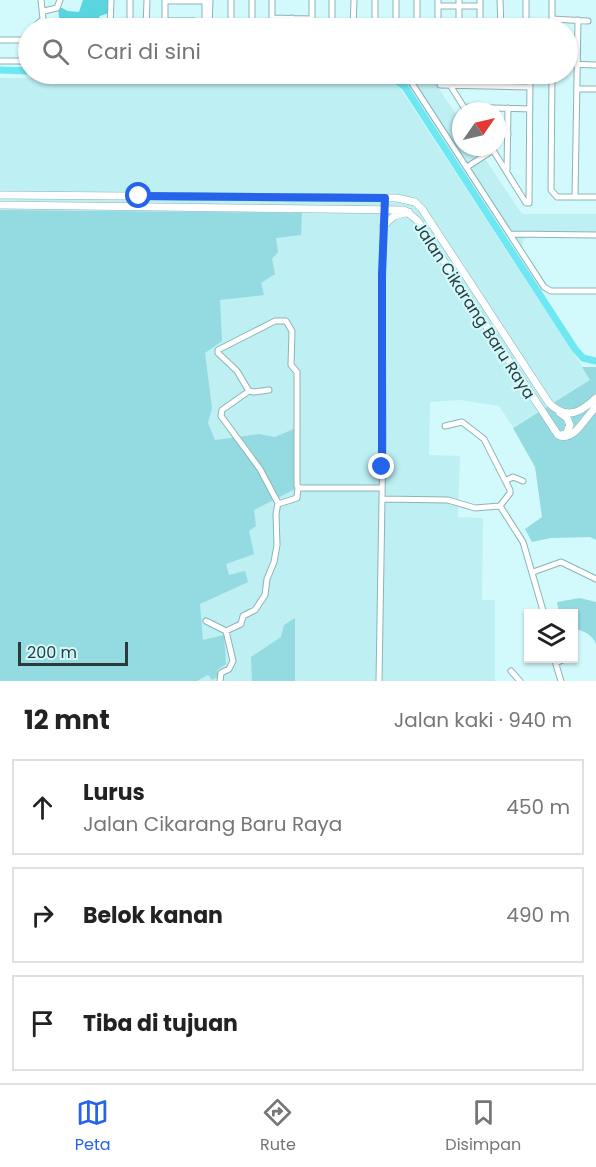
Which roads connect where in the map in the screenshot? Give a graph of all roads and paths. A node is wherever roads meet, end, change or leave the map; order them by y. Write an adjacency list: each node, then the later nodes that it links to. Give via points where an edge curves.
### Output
1 (41, 0): 23 (street)
2 (60, 0): 23 (street, via 57,8)
3 (111, 0): 25 (street)
4 (130, 0): 26 (street)
5 (147, 0): 27 (street)
6 (165, 0): 7 (street); 28 (street)
7 (207, 0): 29 (street); 30 (street)
8 (231, 0): 31 (street)
9 (252, 0): 32 (street)
10 (272, 0): 33 (street)
11 (312, 0): 35 (street)
12 (332, 0): 36 (street)
13 (354, 0): 37 (street)
14 (375, 0): 38 (street)
15 (396, 0): 39 (street)
16 (417, 0): 40 (street)
17 (500, 0): 41 (street)
18 (526, 0): 42 (street)
19 (552, 0): 43 (street)
20 (438, 3): 21 (street)
21 (459, 3): 22 (street)
22 (480, 3)
23 (44, 11): 24 (street)
24 (43, 18)
25 (110, 18)
26 (130, 18)
27 (147, 18)
28 (165, 18)
29 (205, 18)
30 (207, 18)
31 (231, 18)
32 (252, 18)
33 (272, 18): 34 (street)
34 (292, 18)
35 (312, 18)
36 (332, 18)
37 (353, 18)
38 (375, 18)
39 (396, 18)
40 (417, 18)
41 (501, 18)
42 (526, 18)
43 (552, 18)
44 (578, 20): 45 (street)
45 (588, 21)
46 (0, 40): 47 (street)
47 (18, 40)
48 (0, 61): 49 (street)
49 (18, 61)
50 (578, 64): 51 (street)
51 (596, 64)
52 (413, 84): 66 (street)
53 (552, 84): 70 (street, via 551,190 557,197)
54 (577, 84): 58 (street)
55 (440, 85): 56 (street)
56 (450, 85): 57 (street); 60 (street)
57 (530, 87): 62 (street)
58 (577, 89): 59 (street); 70 (street)
59 (596, 89)
60 (461, 102)
61 (508, 108): 62 (street); 63 (street)
62 (530, 109): 67 (street, via 528,204)
63 (508, 134): 67 (street)
64 (482, 156): 66 (street)
65 (497, 156): 67 (street)
66 (467, 167): 78 (street)
67 (507, 171)
68 (0, 195): 69 (main road, Jalan Cikarang Baru Raya)
69 (73, 195): 72 (main road, Jalan Cikarang Baru Raya); 74 (main road)
70 (575, 197): 71 (street)
71 (596, 197)
72 (385, 198): 75 (street); 85 (main road, Jalan Cikarang Baru Raya, via 406,199 422,209)
73 (0, 205): 74 (main road, Jalan Cikarang Baru Raya)
74 (74, 206): 75 (main road, Jalan Cikarang Baru Raya)
75 (385, 209): 76 (main road, Jalan Cikarang Baru Raya); 77 (street)
76 (409, 212): 77 (main road, via 394,216); 87 (main road, Jalan Cikarang Baru Raya)
77 (383, 226): 91 (street)
78 (510, 234): 79 (street); 80 (street, via 547,290)
79 (596, 235)
80 (596, 291)
81 (269, 390): 82 (street)
82 (249, 391): 90 (street, via 218,350 275,321 286,321 292,331 291,364 297,372); 93 (street, via 220,414 260,469)
83 (596, 398): 85 (main road, Jalan Cikarang Baru Raya, via 576,413)
84 (596, 407): 87 (main road, via 573,435)
85 (555, 409): 87 (main road, via 570,425 566,434)
86 (445, 426): 88 (street, via 462,422 482,436)
87 (558, 435)
88 (507, 480): 89 (street, via 513,477); 94 (street, via 510,493)
89 (523, 481)
90 (298, 487): 91 (street); 93 (street, via 297,498)
91 (382, 488): 92 (street)
92 (382, 500): 94 (street, via 448,500 475,508); 103 (street)
93 (278, 504): 99 (street, via 277,545 265,595 253,612 243,616 241,624)
94 (500, 506): 95 (street, via 521,537)
95 (533, 572): 96 (street, via 561,562); 97 (street)
96 (596, 579)
97 (543, 609)
98 (206, 621): 99 (street)
99 (226, 631): 102 (street, via 233,662 221,673)
100 (556, 663): 105 (street)
101 (511, 671): 104 (street)
102 (219, 681)
103 (379, 681)
104 (520, 681)
105 (560, 681)

